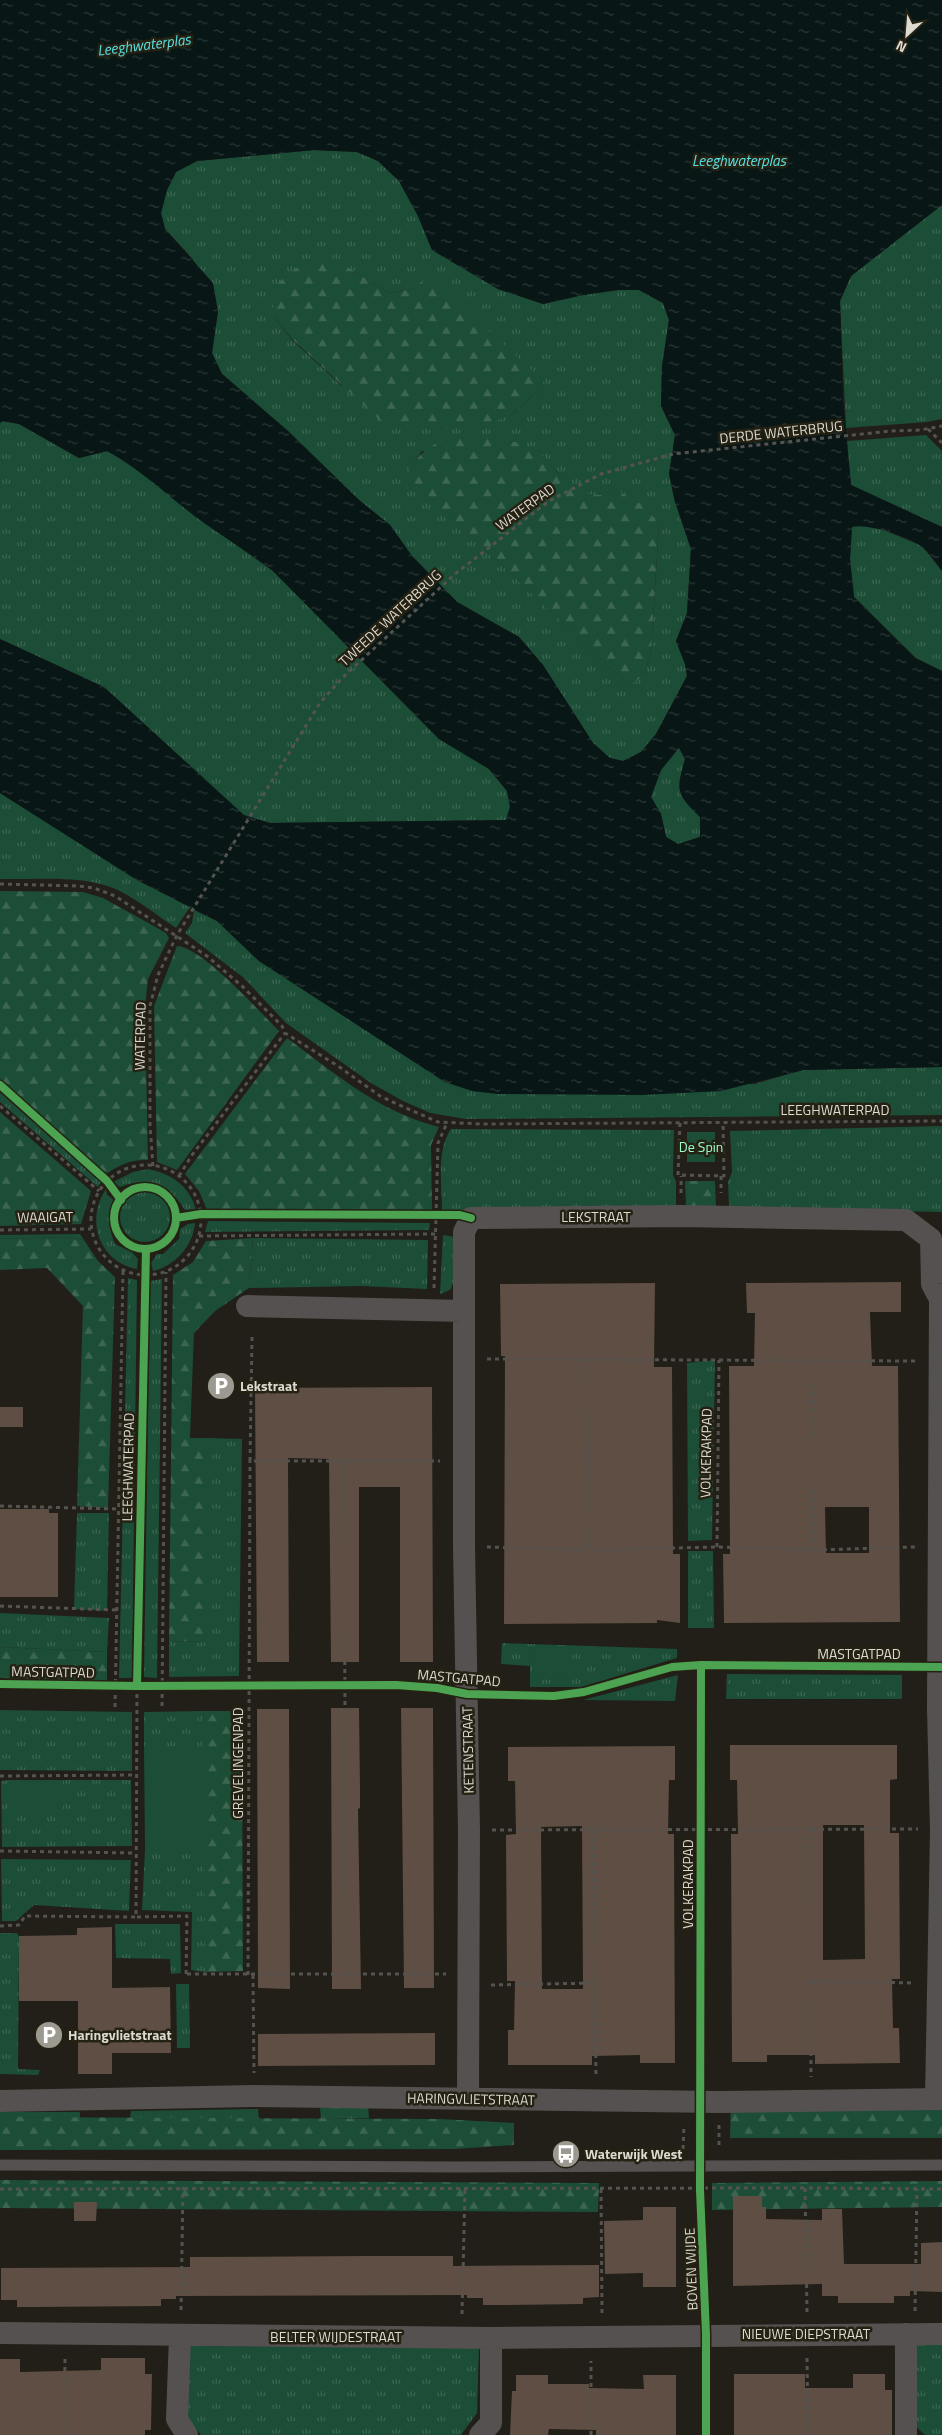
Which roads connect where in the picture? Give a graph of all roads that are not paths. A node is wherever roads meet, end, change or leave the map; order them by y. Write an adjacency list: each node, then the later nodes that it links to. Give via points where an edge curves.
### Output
1 (941, 1299): 3 (street, LEKSTRAAT, via 932,1284 931,1238 906,1220 681,1216 471,1218 464,1232); 4 (street, via 938,1709)
2 (247, 1306): 3 (street)
3 (464, 1311): 5 (street, KETENSTRAAT)
4 (941, 1830): 6 (street)
5 (468, 2099): 6 (street, HARINGVLIETSTRAAT, via 596,2102); 7 (street, HARINGVLIETSTRAAT, via 254,2096)
6 (939, 2099)
7 (0, 2101)
8 (0, 2165): 9 (lane)
9 (942, 2165)
10 (0, 2333): 14 (street, BELTER WIJDESTRAAT)
11 (706, 2334): 12 (street, NIEUWE DIEPSTRAAT); 15 (street, BELTER WIJDESTRAAT)
12 (910, 2334): 13 (street, NIEUWE DIEPSTRAAT); 18 (street)
13 (942, 2334)
14 (180, 2336): 15 (street, BELTER WIJDESTRAAT); 16 (street, via 177,2419)
15 (491, 2338): 17 (street, via 490,2423)
16 (187, 2435)
17 (480, 2435)
18 (906, 2435)

